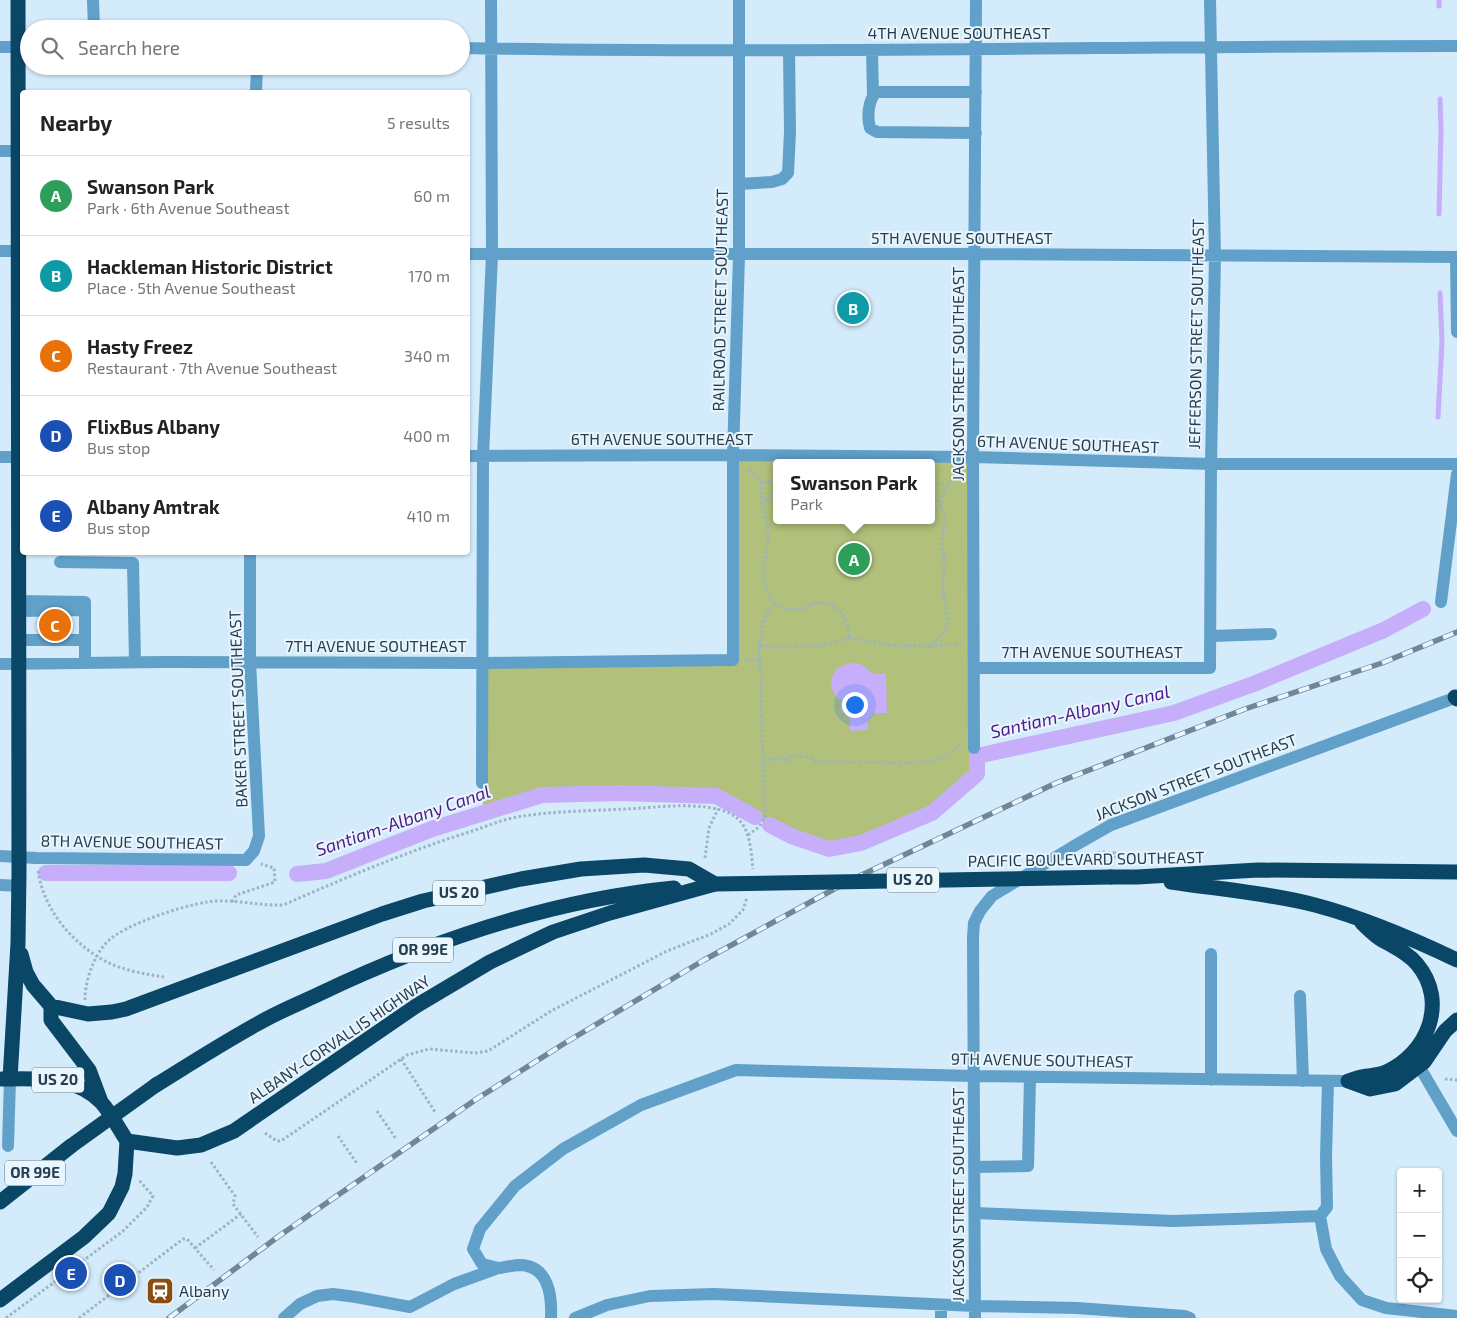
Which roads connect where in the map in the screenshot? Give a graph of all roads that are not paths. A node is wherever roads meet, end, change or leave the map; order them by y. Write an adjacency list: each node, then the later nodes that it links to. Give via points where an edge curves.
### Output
1 (18, 0): 7 (highway)
2 (93, 0): 8 (street)
3 (491, 0): 14 (street)
4 (739, 0): 16 (street, RAILROAD STREET SOUTHEAST)
5 (976, 0): 15 (street, JACKSON STREET SOUTHEAST)
6 (1210, 0): 9 (street, JEFFERSON STREET SOUTHEAST)
7 (21, 20)
8 (94, 20)
9 (1210, 46): 10 (street, 4TH AVENUE SOUTHEAST); 15 (street, 4TH AVENUE SOUTHEAST); 35 (street, JEFFERSON STREET SOUTHEAST)
10 (1457, 46)
11 (0, 47): 12 (street)
12 (20, 47)
13 (470, 48): 14 (street, 4TH AVENUE SOUTHEAST)
14 (491, 49): 16 (street, 4TH AVENUE SOUTHEAST); 33 (street)
15 (976, 49): 18 (street, 4TH AVENUE SOUTHEAST); 23 (street, JACKSON STREET SOUTHEAST)
16 (739, 50): 17 (street, 4TH AVENUE SOUTHEAST); 28 (street, RAILROAD STREET SOUTHEAST)
17 (789, 50): 18 (street, 4TH AVENUE SOUTHEAST); 28 (street, via 788,173 772,182)
18 (872, 50): 24 (street)
19 (23, 75): 21 (highway)
20 (257, 75): 22 (street)
21 (22, 90)
22 (256, 90)
23 (976, 92): 24 (street, via 882,91); 25 (street, JACKSON STREET SOUTHEAST)
24 (873, 95): 25 (street, via 869,105 869,124 874,131)
25 (976, 133): 32 (street, JACKSON STREET SOUTHEAST)
26 (0, 151): 27 (street)
27 (20, 151): 30 (highway)
28 (739, 184): 34 (street, RAILROAD STREET SOUTHEAST)
29 (0, 251): 30 (street)
30 (20, 251): 42 (highway)
31 (470, 254): 33 (street, 5TH AVENUE SOUTHEAST)
32 (974, 254): 34 (street, 5TH AVENUE SOUTHEAST); 35 (street, 5TH AVENUE SOUTHEAST); 43 (street, JACKSON STREET SOUTHEAST)
33 (492, 255): 34 (street, 5TH AVENUE SOUTHEAST); 40 (street)
34 (739, 255): 38 (street, RAILROAD STREET SOUTHEAST)
35 (1215, 256): 36 (street, 5TH AVENUE SOUTHEAST); 44 (street, JEFFERSON STREET SOUTHEAST)
36 (1456, 257): 37 (street)
37 (1457, 332)
38 (733, 455): 40 (street, 6TH AVENUE SOUTHEAST); 43 (street, 6TH AVENUE SOUTHEAST); 55 (street, RAILROAD STREET SOUTHEAST)
39 (470, 456): 40 (street, 6TH AVENUE SOUTHEAST)
40 (484, 456): 59 (street)
41 (0, 457): 42 (street)
42 (18, 457): 50 (highway)
43 (974, 458): 44 (street, 6TH AVENUE SOUTHEAST); 62 (street, JACKSON STREET SOUTHEAST)
44 (1211, 464): 45 (street, 6TH AVENUE SOUTHEAST); 52 (street, JEFFERSON STREET SOUTHEAST)
45 (1457, 464)
46 (1457, 474): 49 (street)
47 (250, 555): 57 (street, BAKER STREET SOUTHEAST)
48 (60, 562): 56 (street, via 133,563)
49 (1441, 602)
50 (19, 606): 53 (highway); 54 (street, via 85,610)
51 (1271, 634): 52 (street)
52 (1211, 636): 63 (street, JEFFERSON STREET SOUTHEAST)
53 (19, 640): 54 (street); 61 (highway)
54 (85, 640): 58 (street)
55 (733, 660): 59 (street, 7TH AVENUE SOUTHEAST)
56 (135, 662): 57 (street, 7TH AVENUE SOUTHEAST); 58 (street, 7TH AVENUE SOUTHEAST)
57 (250, 662): 59 (street, 7TH AVENUE SOUTHEAST); 69 (street, BAKER STREET SOUTHEAST, via 259,836 254,851)
58 (85, 663): 61 (street, 7TH AVENUE SOUTHEAST)
59 (482, 663): 66 (street)
60 (0, 664): 61 (street, 7TH AVENUE SOUTHEAST)
61 (20, 664): 68 (highway)
62 (974, 668): 63 (street, 7TH AVENUE SOUTHEAST); 65 (street, JACKSON STREET SOUTHEAST)
63 (1210, 668)
64 (1456, 698): 83 (street, JACKSON STREET SOUTHEAST, via 1111,825 992,896 974,924)
65 (974, 748)
66 (482, 783)
67 (0, 856): 68 (street, 8TH AVENUE SOUTHEAST)
68 (18, 856): 69 (street, 8TH AVENUE SOUTHEAST); 74 (highway)
69 (246, 860)
70 (1457, 872): 71 (highway, PACIFIC BOULEVARD SOUTHEAST / US 20, via 1258,870)
71 (1137, 877): 72 (highway, PACIFIC BOULEVARD SOUTHEAST / US 20, bridge); 75 (highway, US 20, via 1271,896)
72 (715, 884): 80 (highway, US 20, via 689,869 644,865 581,869 521,879 423,901 382,914 112,1012 88,1014); 92 (highway, ALBANY-CORVALLIS HIGHWAY / US 20, via 553,932 490,962 416,1006 234,1131 201,1146 177,1148); 95 (highway, OR 99E, bridge, via 630,892 545,911 458,937 365,972 260,1022 156,1085)
73 (0, 886): 74 (street)
74 (19, 886): 76 (highway)
75 (1355, 917): 78 (highway, US 20); 89 (highway, via 1377,937 1417,964 1428,982 1432,1001 1430,1020 1417,1050 1384,1074)
76 (18, 943): 80 (highway, via 26,972); 85 (highway)
77 (1211, 954): 86 (street)
78 (1457, 960)
79 (1300, 996): 87 (street)
80 (51, 1006): 90 (highway, via 51,1020 88,1070)
81 (1457, 1020): 82 (highway)
82 (1419, 1066): 89 (highway, via 1395,1084 1370,1089); 91 (street)
83 (974, 1076): 84 (street, 9TH AVENUE SOUTHEAST); 94 (street, JACKSON STREET SOUTHEAST); 98 (street, 9TH AVENUE SOUTHEAST, via 736,1070 640,1105 563,1148 514,1186 480,1229 473,1249 482,1264)
84 (1030, 1077): 86 (street, 9TH AVENUE SOUTHEAST); 94 (street, via 1028,1166)
85 (5, 1078): 90 (highway, US 20, via 69,1083); 93 (street)
86 (1211, 1080): 87 (street, 9TH AVENUE SOUTHEAST)
87 (1303, 1080): 88 (street, 9TH AVENUE SOUTHEAST)
88 (1328, 1081): 89 (street, 9TH AVENUE SOUTHEAST); 97 (street, via 1327,1207)
89 (1348, 1081)
90 (101, 1102): 92 (highway, US 20)
91 (1457, 1131)
92 (127, 1141): 99 (highway, via 126,1171 109,1213 84,1237)
93 (8, 1146)
94 (974, 1167): 96 (street, JACKSON STREET SOUTHEAST)
95 (0, 1202)
96 (974, 1213): 97 (street, via 1173,1221); 102 (street, JACKSON STREET SOUTHEAST)
97 (1320, 1216): 103 (street, via 1326,1249 1340,1276 1362,1300 1386,1308)
98 (498, 1268): 104 (street, via 454,1284 410,1307 332,1294 317,1296 300,1304); 105 (street, via 529,1266 538,1272 550,1289)
99 (0, 1300)
100 (606, 1305): 101 (street, via 650,1296 714,1294); 106 (street); 107 (street)
101 (941, 1305): 102 (street); 108 (street)
102 (975, 1312): 109 (street, via 1077,1308)
103 (1457, 1316)
104 (284, 1318)
105 (551, 1318)
106 (575, 1318)
107 (609, 1318)
108 (941, 1318)
109 (1190, 1318)

